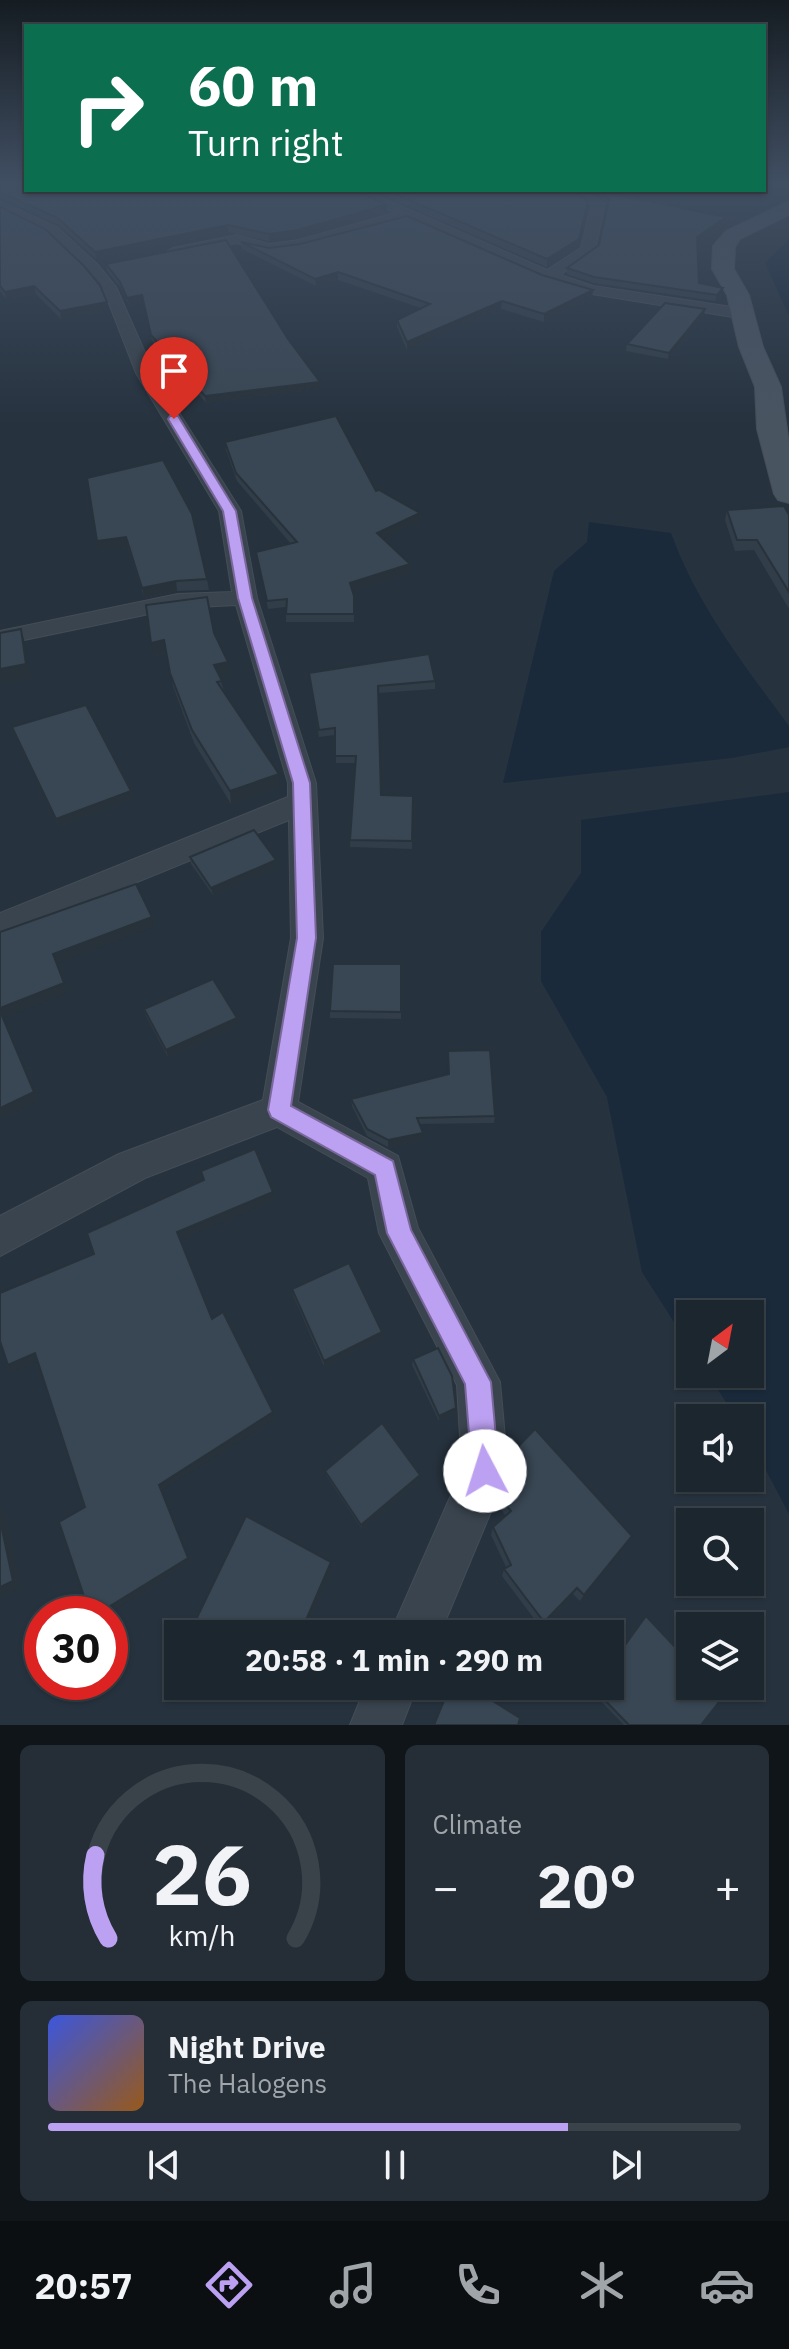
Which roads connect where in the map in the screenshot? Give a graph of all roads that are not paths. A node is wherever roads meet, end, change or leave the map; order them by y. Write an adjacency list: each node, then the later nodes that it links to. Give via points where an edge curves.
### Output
1 (101, 266): 5 (street)
2 (524, 266): 6 (street)
3 (564, 266): 6 (street)
4 (723, 266): 7 (street)
5 (92, 267): 9 (street, via 111,290 145,373 230,511)
6 (548, 276): 7 (street, via 591,290)
7 (745, 314): 8 (street, via 751,347 768,387 771,429)
8 (789, 494)
9 (245, 598): 10 (street, via 178,601); 11 (street, via 302,783)
10 (0, 638)
11 (302, 803): 12 (street); 13 (street, via 307,938)
12 (0, 926)
13 (279, 1110): 14 (street, via 132,1166); 15 (street, via 385,1168 399,1233 478,1382 485,1471)
14 (0, 1237)
15 (421, 1620)
16 (386, 1700): 17 (street)
17 (376, 1725)

